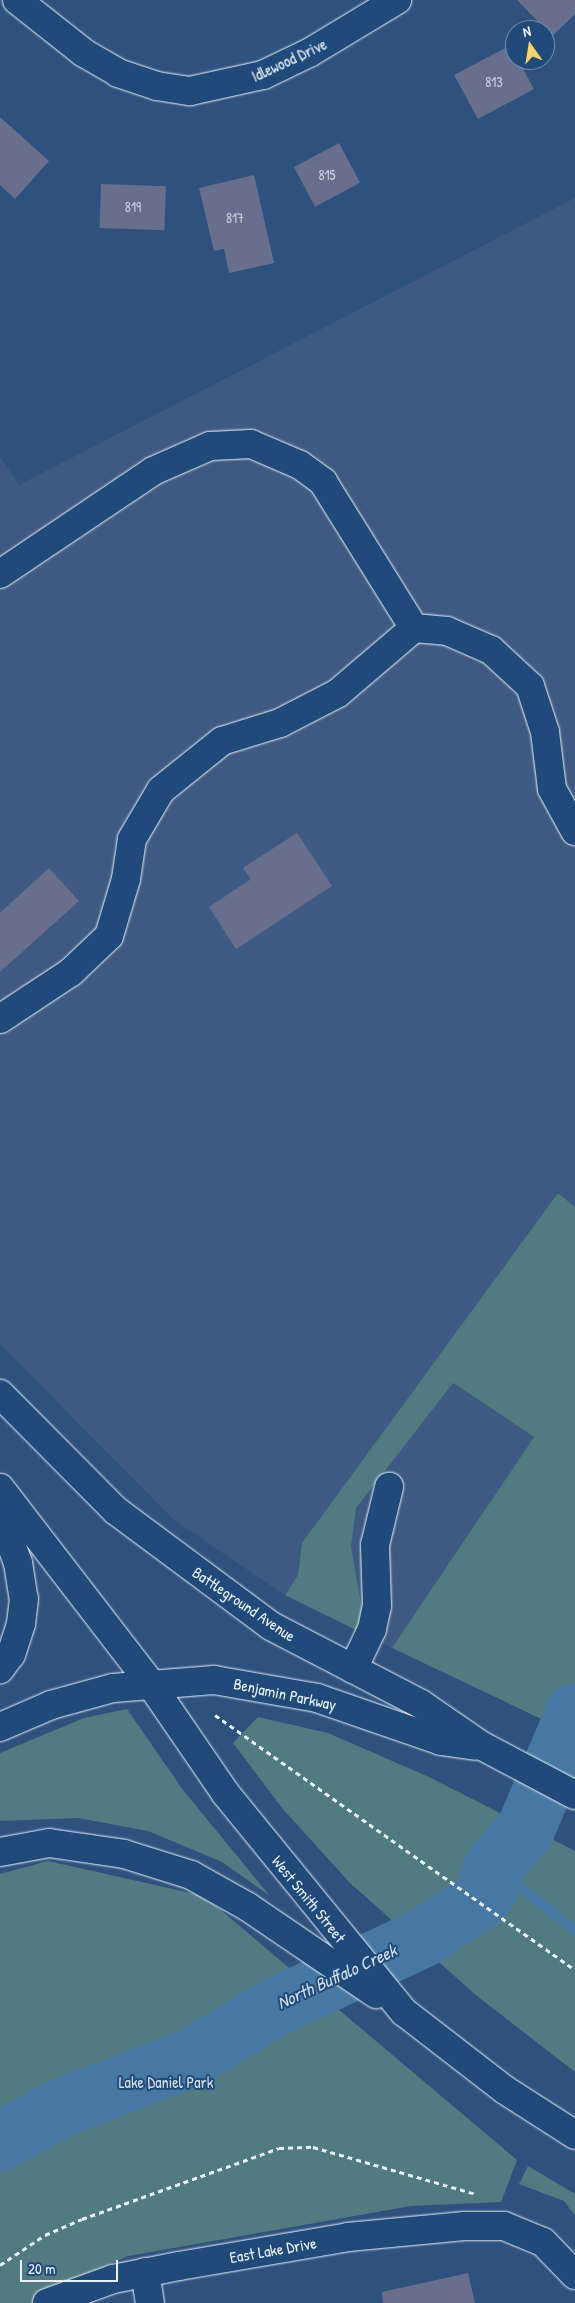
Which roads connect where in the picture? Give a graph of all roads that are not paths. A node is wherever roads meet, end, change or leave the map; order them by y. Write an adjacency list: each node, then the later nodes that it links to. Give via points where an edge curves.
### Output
1 (17, 0): 2 (main road, Idlewood Drive, via 84,53 118,73 157,86 190,91 263,75 309,54)
2 (397, 0)
3 (0, 574): 4 (main road, via 153,471 210,446 251,444 300,465 323,482)
4 (414, 628): 5 (main road, via 447,631 491,650 530,686 545,732 552,789); 6 (main road, via 338,693 280,723 222,741 161,790 132,839 126,879 109,936 71,972)
5 (575, 831)
6 (2, 1013)
7 (0, 1394): 12 (main road, Battleground Avenue, via 115,1510 175,1558 271,1626)
8 (388, 1487): 12 (main road, via 375,1545 377,1606 372,1630)
9 (0, 1488): 13 (main road)
10 (0, 1515): 11 (main road, via 18,1563 24,1599 22,1624 11,1654)
11 (0, 1669)
12 (353, 1669): 15 (main road, Battleground Avenue, via 421,1704)
13 (150, 1683): 14 (main road, Benjamin Parkway, via 113,1688 51,1705); 15 (main road, Benjamin Parkway, via 214,1680 264,1686 374,1715 441,1741); 18 (main road, West Smith Street, via 226,1794 333,1930)
14 (0, 1727)
15 (482, 1746): 16 (main road, Battleground Avenue)
16 (575, 1795)
17 (0, 1852): 18 (main road, via 49,1843 124,1854 191,1875 248,1907)
18 (404, 2012): 19 (main road, West Smith Street, via 505,2090)
19 (575, 2135)
20 (145, 2272): 21 (main road, East Lake Drive, via 348,2237 500,2225 542,2242); 22 (main road, East Lake Drive, via 88,2287); 23 (main road)
21 (575, 2275)
22 (47, 2303)
23 (150, 2303)

